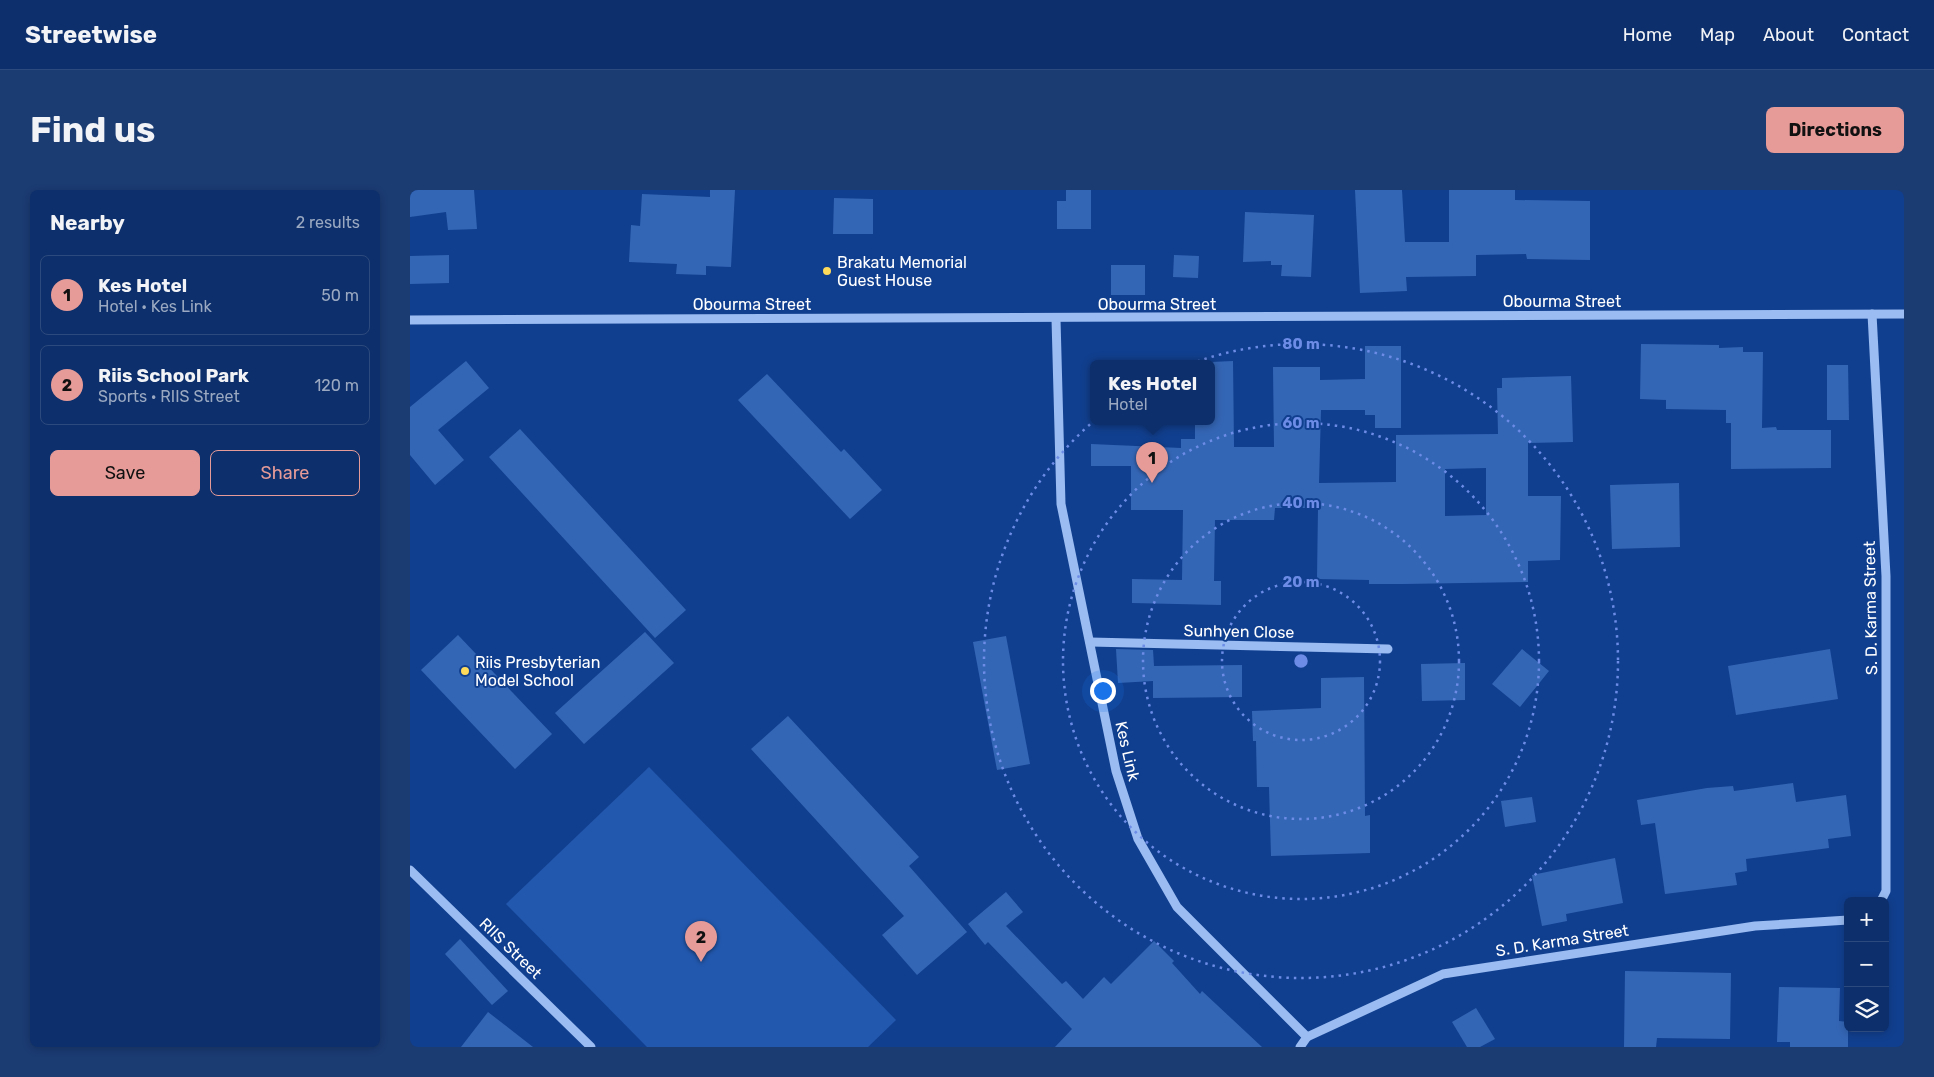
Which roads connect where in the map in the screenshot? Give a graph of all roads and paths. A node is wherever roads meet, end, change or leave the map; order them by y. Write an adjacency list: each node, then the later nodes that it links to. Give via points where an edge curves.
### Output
1 (1872, 314): 2 (street, Obourma Street); 3 (street, Obourma Street); 8 (street, S. D. Karma Street, via 1886,576 1886,891)
2 (1904, 314)
3 (1056, 319): 4 (street, Obourma Street); 5 (street, Kes Link, via 1062,504)
4 (410, 320)
5 (1090, 642): 6 (street, Sunhyen Close); 10 (street, Kes Link, via 1116,771 1138,839 1177,906)
6 (1388, 650)
7 (410, 870): 11 (street, RIIS Street)
8 (1882, 897)
9 (1844, 920): 10 (street, S. D. Karma Street, via 1755,926 1443,974)
10 (1307, 1037): 12 (street)
11 (591, 1047)
12 (1300, 1047)

